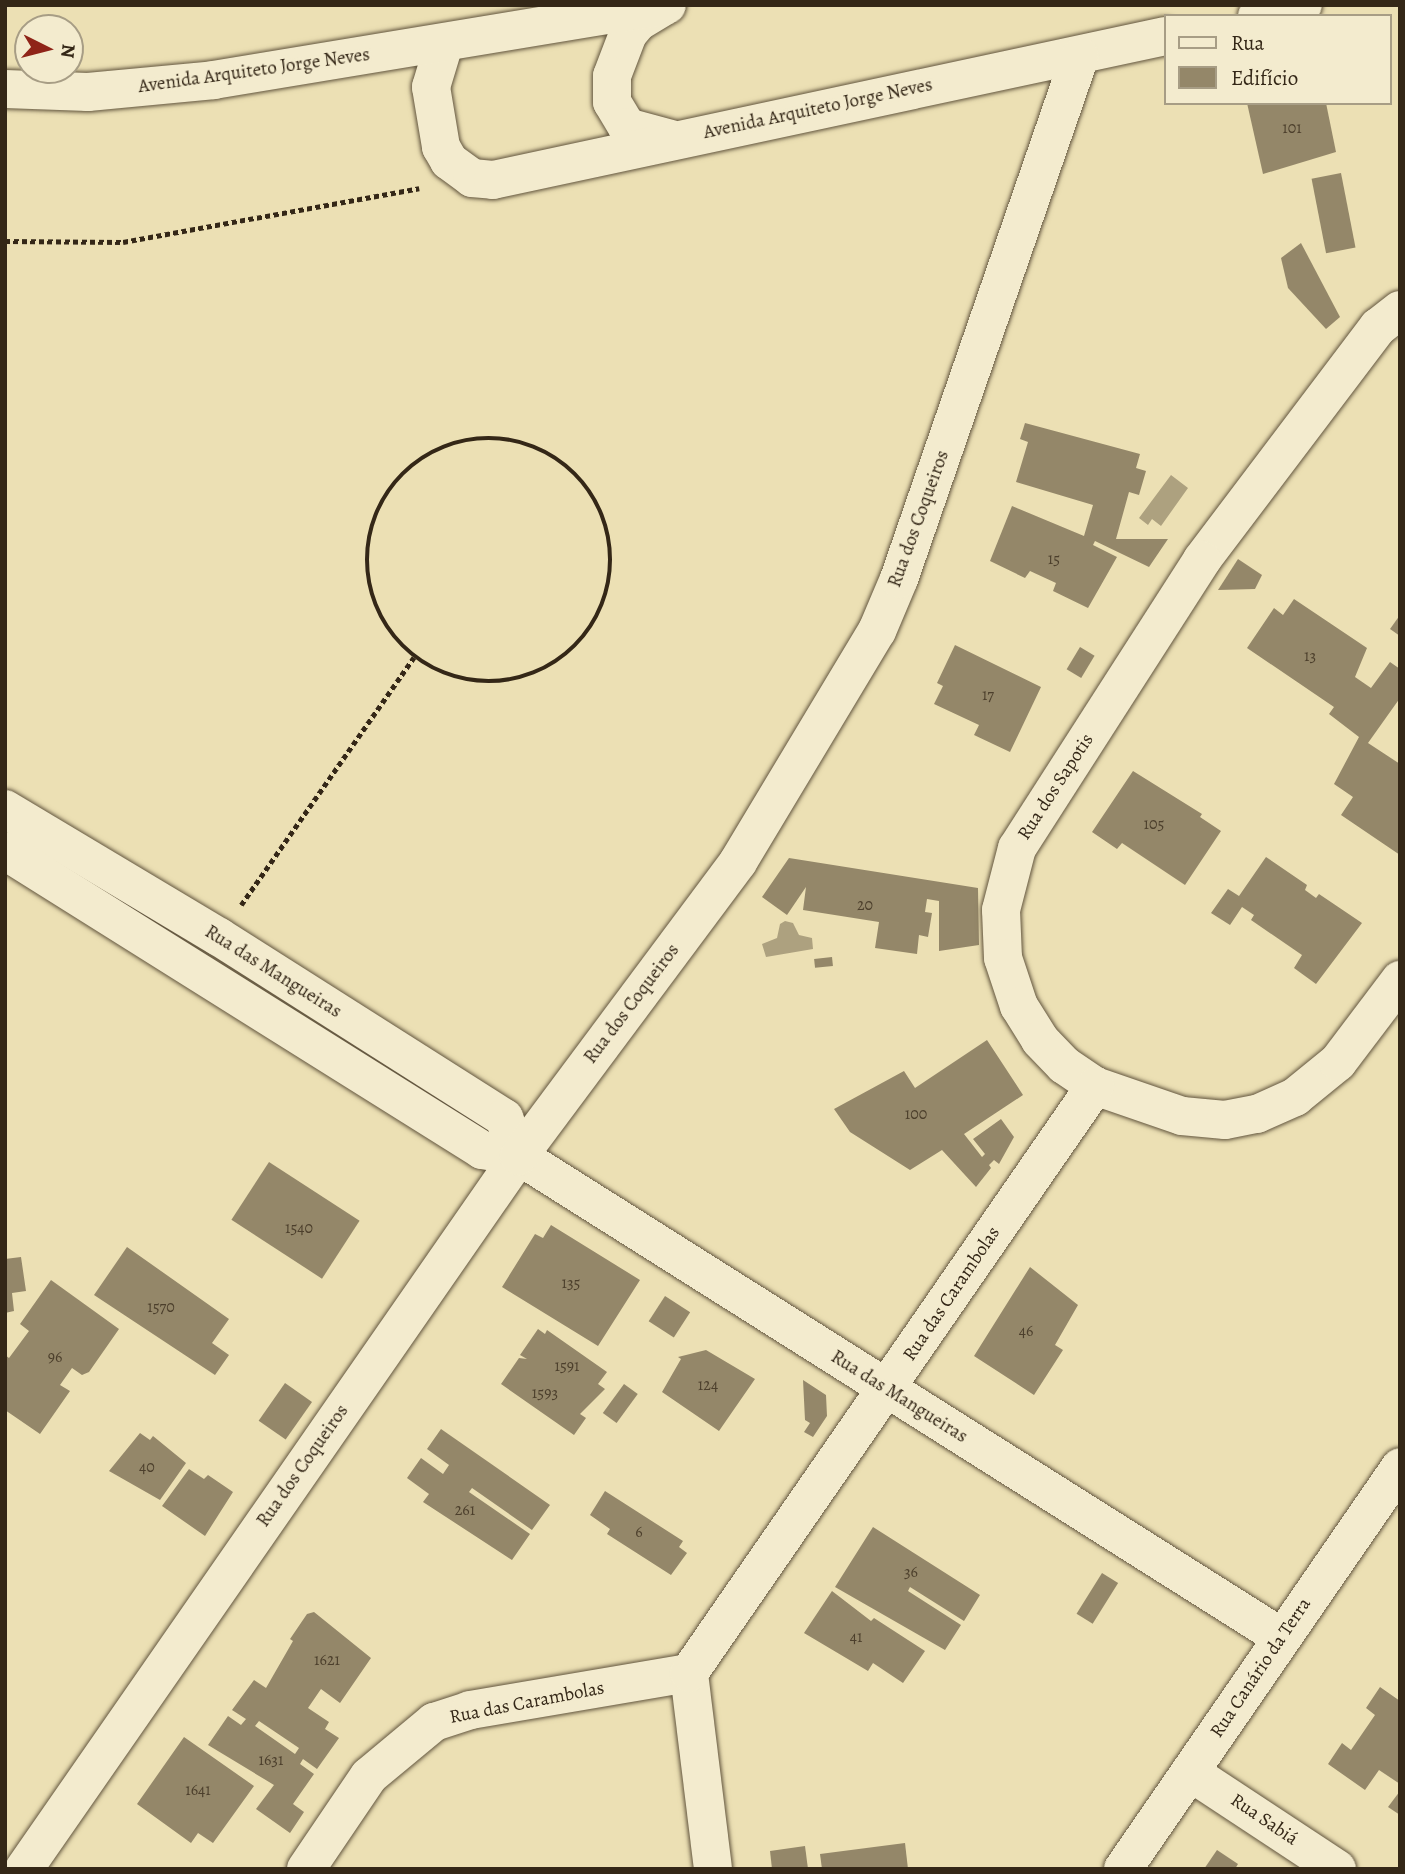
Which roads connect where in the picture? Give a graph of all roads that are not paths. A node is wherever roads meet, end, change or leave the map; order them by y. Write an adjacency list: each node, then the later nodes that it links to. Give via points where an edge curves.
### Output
1 (1303, 5): 3 (street)
2 (666, 6): 5 (street, Avenida Arquiteto Jorge Neves); 8 (street, via 638,22 628,34 612,76 612,102 627,127 642,135)
3 (1265, 14)
4 (1164, 36): 6 (street, Avenida Arquiteto Jorge Neves)
5 (444, 44): 7 (street, Avenida Arquiteto Jorge Neves, via 214,80 88,92); 8 (street, Avenida Arquiteto Jorge Neves, via 431,87 434,125 449,160 472,178 492,180)
6 (1080, 56): 8 (street, Avenida Arquiteto Jorge Neves); 16 (street, Rua dos Coqueiros, via 877,631 738,862)
7 (5, 89)
8 (673, 139)
9 (1400, 310): 15 (street, Rua dos Sapotis, via 1378,327 1202,560 1017,848 1001,910 1003,958 1019,1006 1064,1065)
10 (5, 809): 12 (street, Rua das Mangueiras)
11 (5, 851): 13 (street, Rua das Mangueiras)
12 (219, 937): 13 (street); 16 (street, Rua das Mangueiras, via 504,1118)
13 (197, 971): 16 (street, Rua das Mangueiras, via 482,1150)
14 (1400, 980): 15 (street, Rua dos Sapotis, via 1338,1062 1295,1097 1258,1114 1225,1120 1182,1116)
15 (1095, 1086): 17 (street, Rua das Carambolas)
16 (519, 1156): 17 (street, Rua das Mangueiras); 22 (street, Rua dos Coqueiros)
17 (886, 1389): 19 (street, Rua das Mangueiras); 20 (street, Rua das Carambolas)
18 (1400, 1467): 19 (street, Rua Canário da Terra)
19 (1281, 1637): 21 (street, Rua Canário da Terra)
20 (689, 1673): 23 (street, Rua das Carambolas, via 470,1710 434,1722 369,1776); 24 (street)
21 (1190, 1772): 25 (street, Rua Canário da Terra); 26 (street, Rua Sabiá)
22 (24, 1869)
23 (306, 1869)
24 (713, 1869)
25 (1123, 1869)
26 (1337, 1869)

